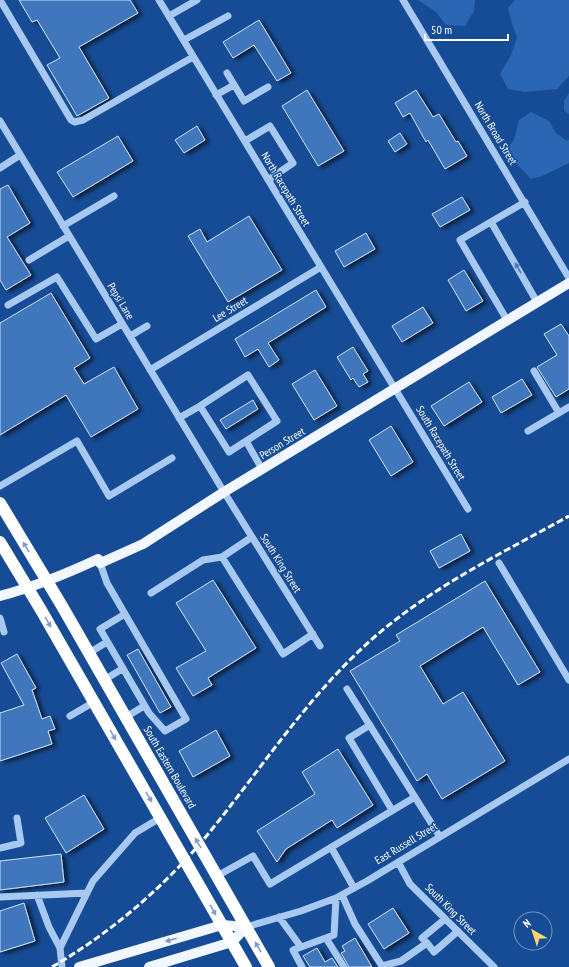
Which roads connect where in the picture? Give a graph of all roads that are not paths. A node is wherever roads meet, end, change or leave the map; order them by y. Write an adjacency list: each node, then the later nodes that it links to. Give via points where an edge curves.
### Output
1 (0, 0): 5 (street)
2 (159, 0): 6 (street, North Racepath Street)
3 (197, 0): 6 (street)
4 (403, 0): 20 (street, North Broad Street)
5 (3, 12): 9 (street, via 71,120 75,122 83,120)
6 (169, 16): 8 (street, North Racepath Street)
7 (228, 16): 8 (street)
8 (184, 40): 9 (street, North Racepath Street)
9 (193, 57): 13 (street, North Racepath Street)
10 (227, 73): 11 (street)
11 (234, 85): 12 (street, via 244,101); 13 (street)
12 (268, 87)
13 (216, 95): 15 (street, North Racepath Street)
14 (0, 121): 16 (street, Pepsi Lane)
15 (245, 141): 18 (street, North Racepath Street); 18 (street, via 270,126 293,164)
16 (20, 155): 17 (street); 22 (street, Pepsi Lane)
17 (0, 168)
18 (268, 180): 25 (street, North Racepath Street)
19 (114, 196): 22 (street)
20 (524, 202): 21 (street); 26 (street, North Broad Street)
21 (491, 222): 28 (street, one-way to 21); 30 (street, via 460,240)
22 (63, 226): 23 (street, Pepsi Lane)
23 (69, 236): 24 (street); 31 (street, Pepsi Lane)
24 (28, 260)
25 (321, 267): 34 (street, Lee Street); 36 (street, North Racepath Street)
26 (569, 278)
27 (569, 283): 28 (main road, Person Street)
28 (537, 302): 30 (main road, Person Street)
29 (8, 305): 31 (street, via 57,277 96,339)
30 (507, 320): 36 (main road, Person Street)
31 (122, 324): 33 (street, Pepsi Lane)
32 (147, 326): 33 (street)
33 (130, 336): 34 (street, Pepsi Lane)
34 (150, 370): 40 (street, Pepsi Lane)
35 (534, 371): 39 (street)
36 (394, 389): 44 (main road, Person Street); 48 (street, South Racepath Street)
37 (200, 406): 40 (street); 42 (street, via 229,452); 42 (street, via 248,375 277,421)
38 (569, 408): 39 (street)
39 (559, 413): 41 (street)
40 (179, 418): 46 (street, Pepsi Lane)
41 (528, 431)
42 (246, 441): 44 (street)
43 (172, 458): 45 (street, via 109,496 76,441)
44 (262, 469): 46 (main road, Person Street)
45 (0, 486)
46 (224, 492): 49 (street, South King Street); 53 (main road, Person Street, via 142,544)
47 (0, 503): 54 (highway, South Eastern Boulevard, one-way to 47)
48 (468, 509)
49 (252, 537): 51 (street); 61 (street, South King Street)
50 (0, 542): 55 (highway)
51 (222, 557): 56 (street, via 203,560); 61 (street, via 283,654)
52 (499, 562): 67 (street)
53 (100, 563): 54 (main road, Person Street, via 98,559); 58 (street, via 107,584)
54 (47, 580): 55 (main road, Person Street); 64 (highway, South Eastern Boulevard)
55 (28, 588): 57 (main road, Person Street); 69 (highway, one-way to 69)
56 (151, 593)
57 (0, 596)
58 (125, 614): 62 (street, via 100,629); 70 (street, via 186,719 165,731)
59 (0, 618): 60 (street)
60 (4, 632)
61 (313, 634): 63 (street, South King Street)
62 (107, 642): 64 (street); 65 (street)
63 (320, 646)
64 (89, 652): 66 (highway, South Eastern Boulevard)
65 (122, 668): 66 (street); 70 (street)
66 (104, 680): 72 (highway, South Eastern Boulevard)
67 (569, 680)
68 (347, 688): 73 (street)
69 (94, 702): 71 (street); 78 (highway, one-way to 78)
70 (144, 706): 72 (street)
71 (70, 716)
72 (126, 717): 83 (highway, South Eastern Boulevard, one-way to 72)
73 (370, 725): 75 (street); 76 (street, via 349,738)
74 (569, 759): 79 (street, East Russell Street)
75 (415, 797): 76 (street); 79 (street)
76 (392, 810): 80 (street)
77 (17, 818): 81 (street, via 21,843)
78 (160, 818): 85 (street, via 135,833 93,881); 91 (highway, one-way to 91)
79 (440, 837): 82 (street, East Russell Street)
80 (331, 847): 83 (street, via 270,884 253,856); 84 (street)
81 (0, 848)
82 (398, 862): 84 (street, East Russell Street); 90 (street, South King Street, via 410,884)
83 (217, 876): 92 (highway, South Eastern Boulevard)
84 (354, 888): 88 (street, East Russell Street)
85 (86, 893): 86 (street); 98 (street)
86 (38, 895): 87 (street); 98 (street, via 49,927)
87 (0, 897)
88 (339, 897): 89 (street, East Russell Street); 94 (street, via 334,935); 96 (street, via 382,966 401,961)
89 (279, 917): 92 (street, East Russell Street); 97 (street)
90 (445, 918): 93 (street, South King Street); 96 (street, via 422,938)
91 (222, 925): 92 (main road, East Russell Street); 95 (highway); 100 (main road, East Russell Street, one-way to 100)
92 (246, 927): 95 (main road); 103 (highway, South Eastern Boulevard, one-way to 92)
93 (458, 931): 96 (street, via 434,952); 106 (street, South King Street)
94 (326, 938): 97 (street); 105 (street)
95 (232, 942): 101 (main road); 102 (highway)
96 (427, 943)
97 (301, 947): 104 (street, via 293,950)
98 (60, 948): 99 (street)
99 (62, 967)
100 (79, 967)
101 (149, 967)
102 (246, 967)
103 (270, 967)
104 (302, 967)
105 (344, 967)
106 (494, 967)

